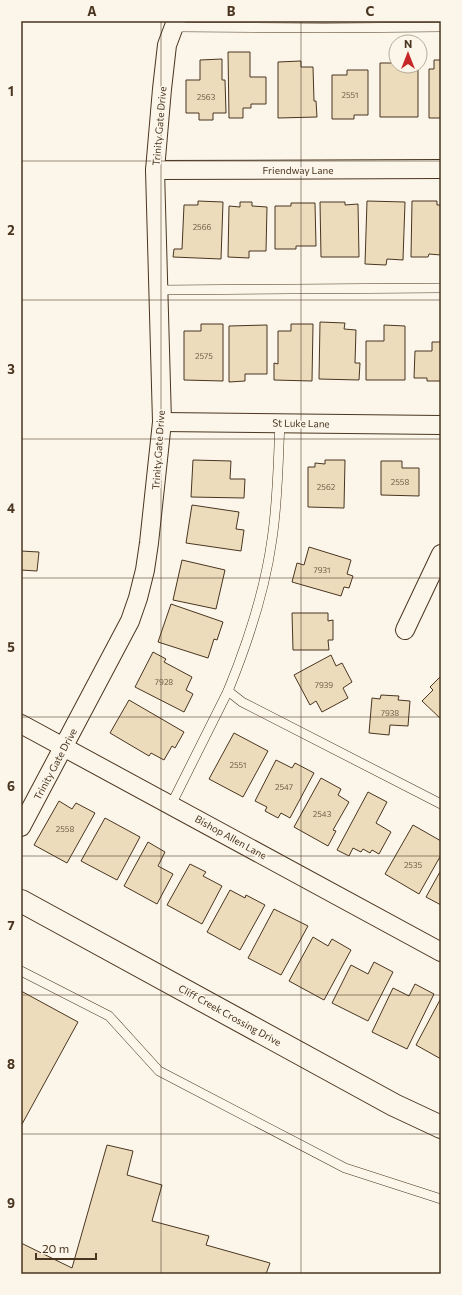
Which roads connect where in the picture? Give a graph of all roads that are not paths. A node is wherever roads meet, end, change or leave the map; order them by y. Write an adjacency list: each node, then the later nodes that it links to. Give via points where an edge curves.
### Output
1 (175, 24): 2 (lane, via 323,28); 4 (street, Trinity Gate Drive, via 167,45)
2 (441, 27)
3 (441, 169): 4 (street, Friendway Lane)
4 (155, 170): 6 (street, Trinity Gate Drive)
5 (441, 288): 6 (lane)
6 (158, 290): 7 (street, Trinity Gate Drive)
7 (162, 422): 8 (street, St Luke Lane); 14 (street, Trinity Gate Drive, via 150,543 138,598 130,621)
8 (280, 423): 9 (street, St Luke Lane); 12 (lane, via 278,488 272,540 246,646)
9 (441, 425)
10 (441, 554): 11 (street)
11 (405, 630)
12 (228, 691): 15 (lane); 16 (lane, via 242,702)
13 (21, 724): 14 (street, Bishop Allen Lane)
14 (64, 746): 15 (street, Bishop Allen Lane); 17 (street, Trinity Gate Drive)
15 (171, 804): 19 (street, Bishop Allen Lane)
16 (441, 804)
17 (21, 827)
18 (21, 901): 21 (street, Cliff Creek Crossing Drive, via 394,1105)
19 (441, 952)
20 (21, 971): 22 (lane, via 109,1016 159,1071 345,1168)
21 (441, 1127)
22 (441, 1199)

